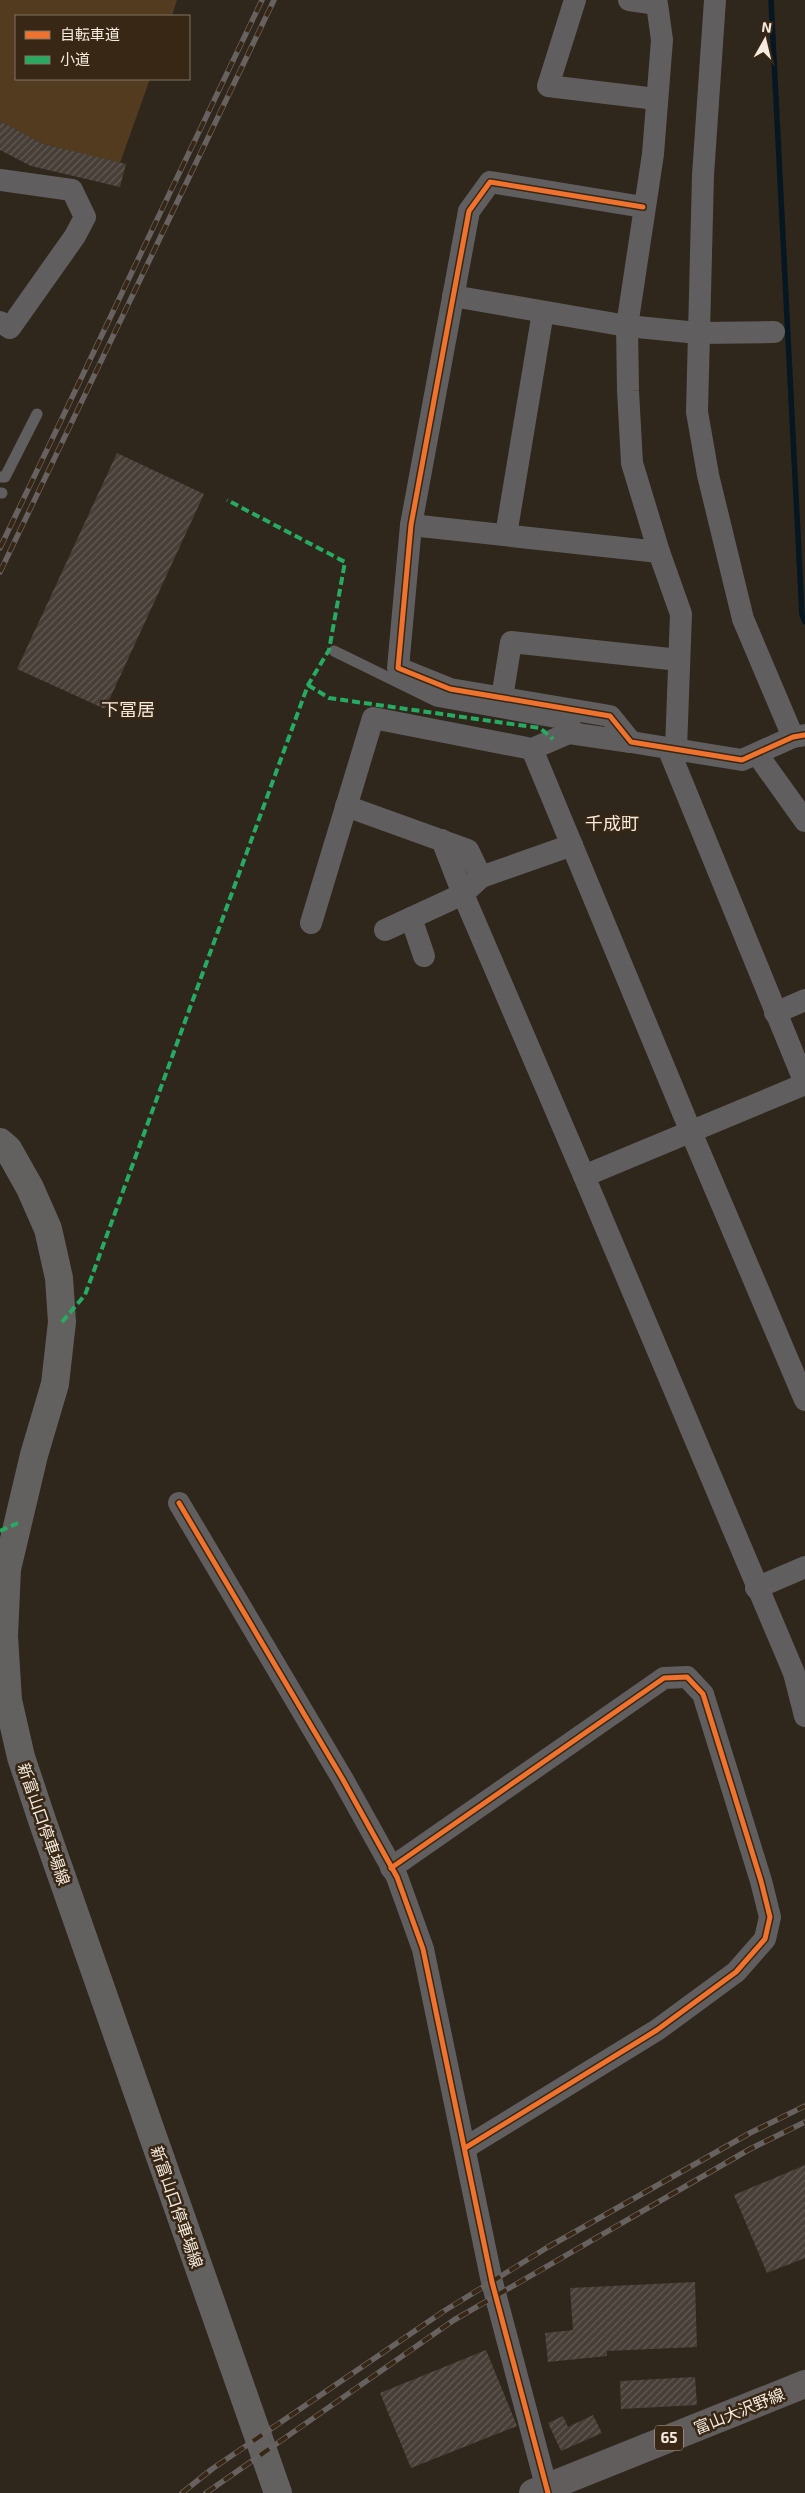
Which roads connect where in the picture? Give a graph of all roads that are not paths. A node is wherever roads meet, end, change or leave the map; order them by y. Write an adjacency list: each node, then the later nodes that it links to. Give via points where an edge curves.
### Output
1 (575, 0): 4 (street, via 548,86)
2 (629, 0): 4 (street, via 657,4 662,40)
3 (715, 0): 12 (street)
4 (656, 99): 6 (street, via 653,154)
5 (0, 180): 10 (street, via 72,190 85,217 75,236)
6 (643, 207): 7 (street, via 490,182 469,211); 9 (street)
7 (453, 296): 8 (street); 15 (street)
8 (543, 312): 9 (street); 16 (street)
9 (627, 326): 12 (street); 17 (street, via 632,463)
10 (3, 331)
11 (774, 332): 12 (street)
12 (698, 333): 21 (street, via 697,412 712,492 743,619)
13 (37, 414): 14 (lane, via 5,477)
14 (0, 477)
15 (411, 525): 16 (street); 20 (street, via 398,668 450,689)
16 (506, 535): 17 (street)
17 (659, 552): 19 (street, via 681,614)
18 (334, 651): 22 (lane, via 436,701)
19 (679, 660): 20 (street, via 511,642); 24 (street)
20 (502, 698): 22 (street, via 610,716)
21 (799, 736): 25 (street)
22 (628, 738): 23 (street, via 568,733); 24 (street)
23 (532, 749): 26 (street, via 373,718); 29 (street)
24 (672, 749): 25 (street, via 742,760); 37 (street)
25 (757, 754): 27 (street)
26 (346, 806): 28 (street); 33 (street)
27 (805, 821)
28 (442, 840): 30 (street, via 468,850); 31 (street)
29 (572, 845): 30 (street); 39 (street)
30 (481, 877): 31 (street)
31 (463, 894): 32 (street); 41 (street)
32 (411, 918): 34 (street); 35 (street)
33 (311, 923)
34 (386, 930)
35 (424, 956)
36 (805, 1000): 37 (street)
37 (775, 1013): 38 (street)
38 (805, 1084): 39 (street)
39 (691, 1132): 41 (street); 42 (street)
40 (0, 1142): 51 (main road, 新富山口停車場線, via 8,1149 30,1188 48,1229 59,1278 62,1322 55,1384 34,1455 8,1569 4,1636 8,1700 21,1757 43,1823)
41 (584, 1176): 45 (street)
42 (805, 1400)
43 (179, 1503): 47 (street, via 342,1778)
44 (805, 1568): 45 (street)
45 (756, 1588): 46 (street, via 794,1673)
46 (805, 1716)
47 (391, 1868): 48 (street, via 424,1949); 48 (street, via 664,1678 688,1677 703,1694 761,1881 770,1917 765,1940 736,1972 657,2030)
48 (466, 2148): 50 (street, via 492,2282)
49 (805, 2384): 50 (main road, 富山大沢野線 / 65)
50 (543, 2491)
51 (278, 2493)

